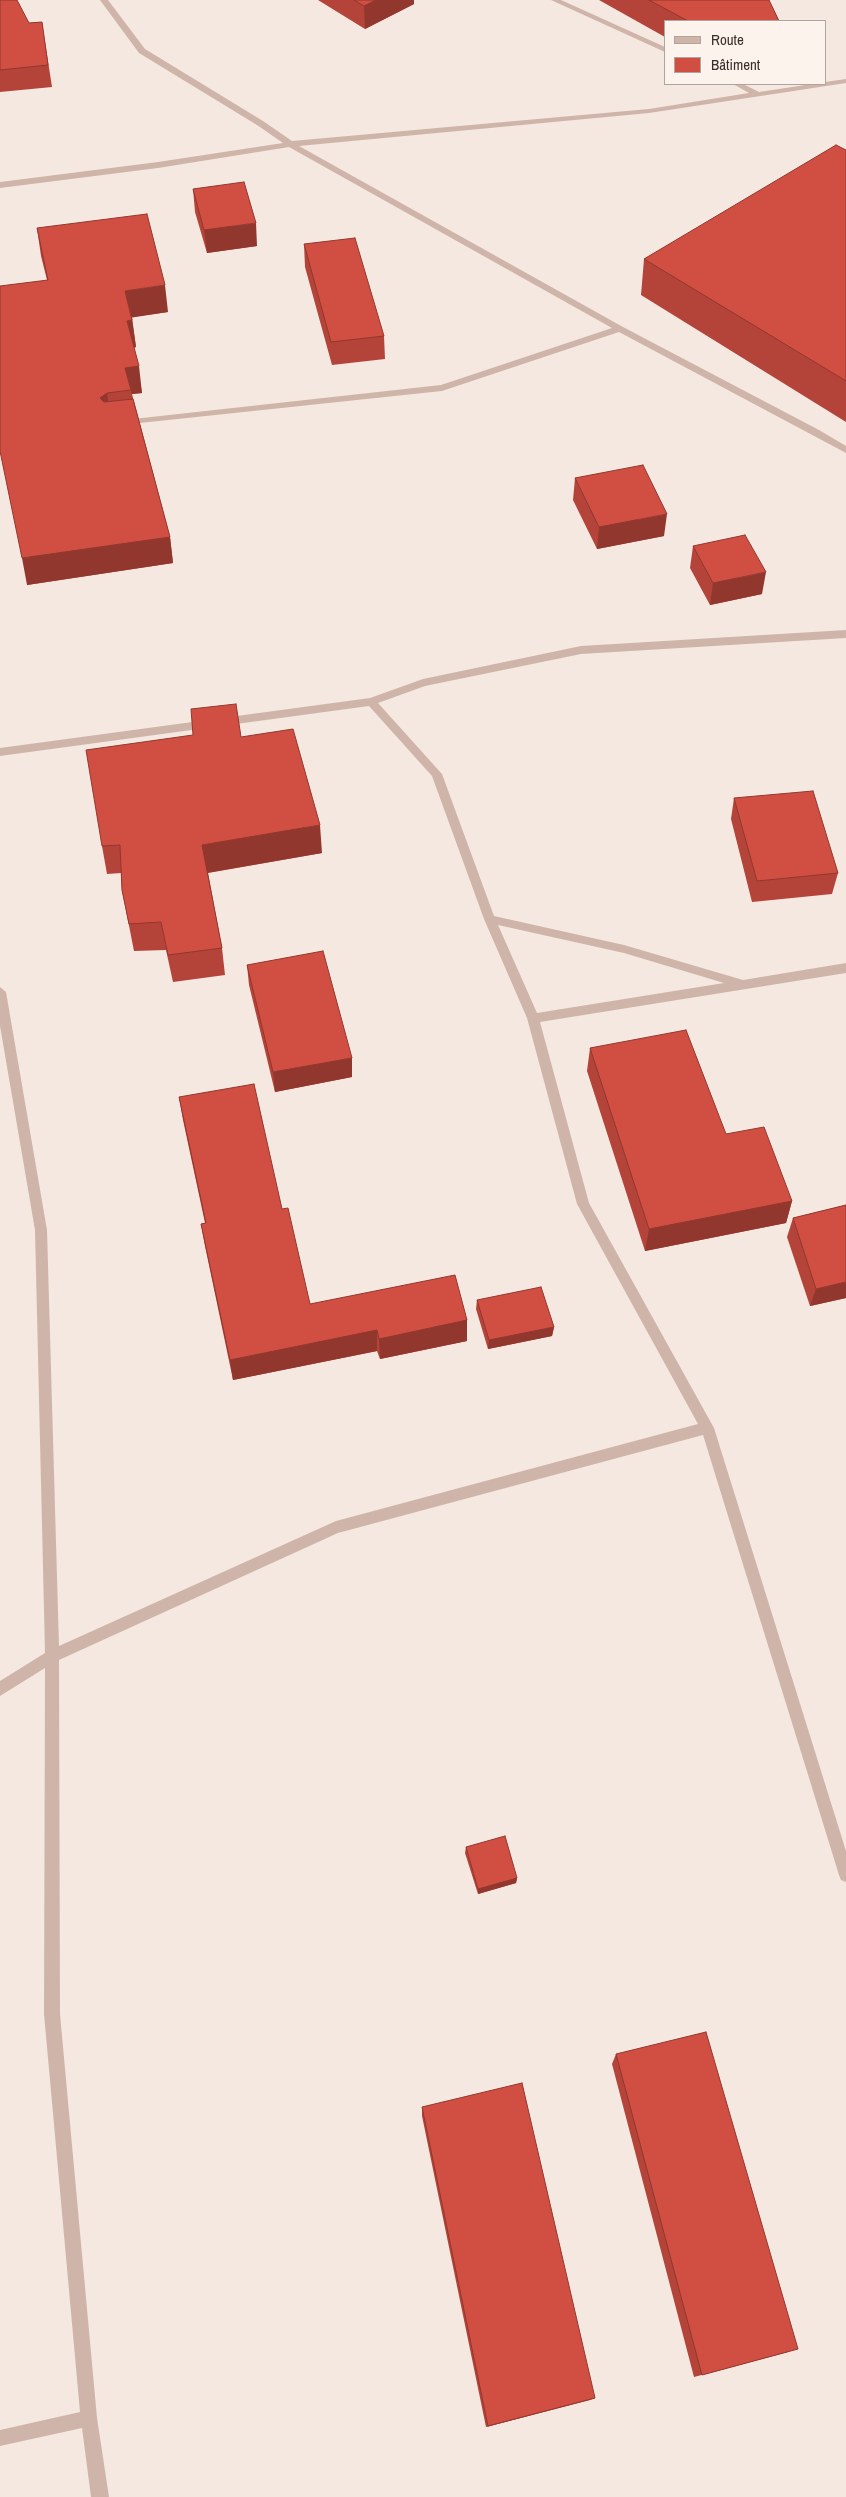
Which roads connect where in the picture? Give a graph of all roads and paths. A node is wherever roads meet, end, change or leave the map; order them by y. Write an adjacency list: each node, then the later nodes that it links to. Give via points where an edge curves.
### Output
1 (104, 0): 9 (street, via 142,51)
2 (555, 0): 3 (street)
3 (664, 50)
4 (846, 81): 5 (street)
5 (826, 84)
6 (739, 85): 8 (street)
7 (821, 85): 8 (street)
8 (760, 95): 9 (street, via 649,110)
9 (290, 144): 10 (street); 11 (street)
10 (0, 185)
11 (620, 328): 12 (street, via 442,388); 13 (street)
12 (111, 425)
13 (846, 450)
14 (846, 634): 15 (street, via 581,650 423,684)
15 (371, 702): 16 (street); 17 (street, via 437,774)
16 (0, 752)
17 (490, 919): 19 (street, via 624,949); 21 (street)
18 (846, 968): 19 (street)
19 (743, 985): 21 (street)
20 (0, 992): 23 (street, via 41,1230)
21 (533, 1018): 22 (street, via 584,1204)
22 (707, 1428): 23 (street, via 336,1527); 25 (street)
23 (52, 1656): 24 (street); 26 (street, via 52,2014)
24 (0, 1689)
25 (846, 1875)
26 (89, 2418): 27 (street); 28 (street)
27 (0, 2438)
28 (100, 2497)

